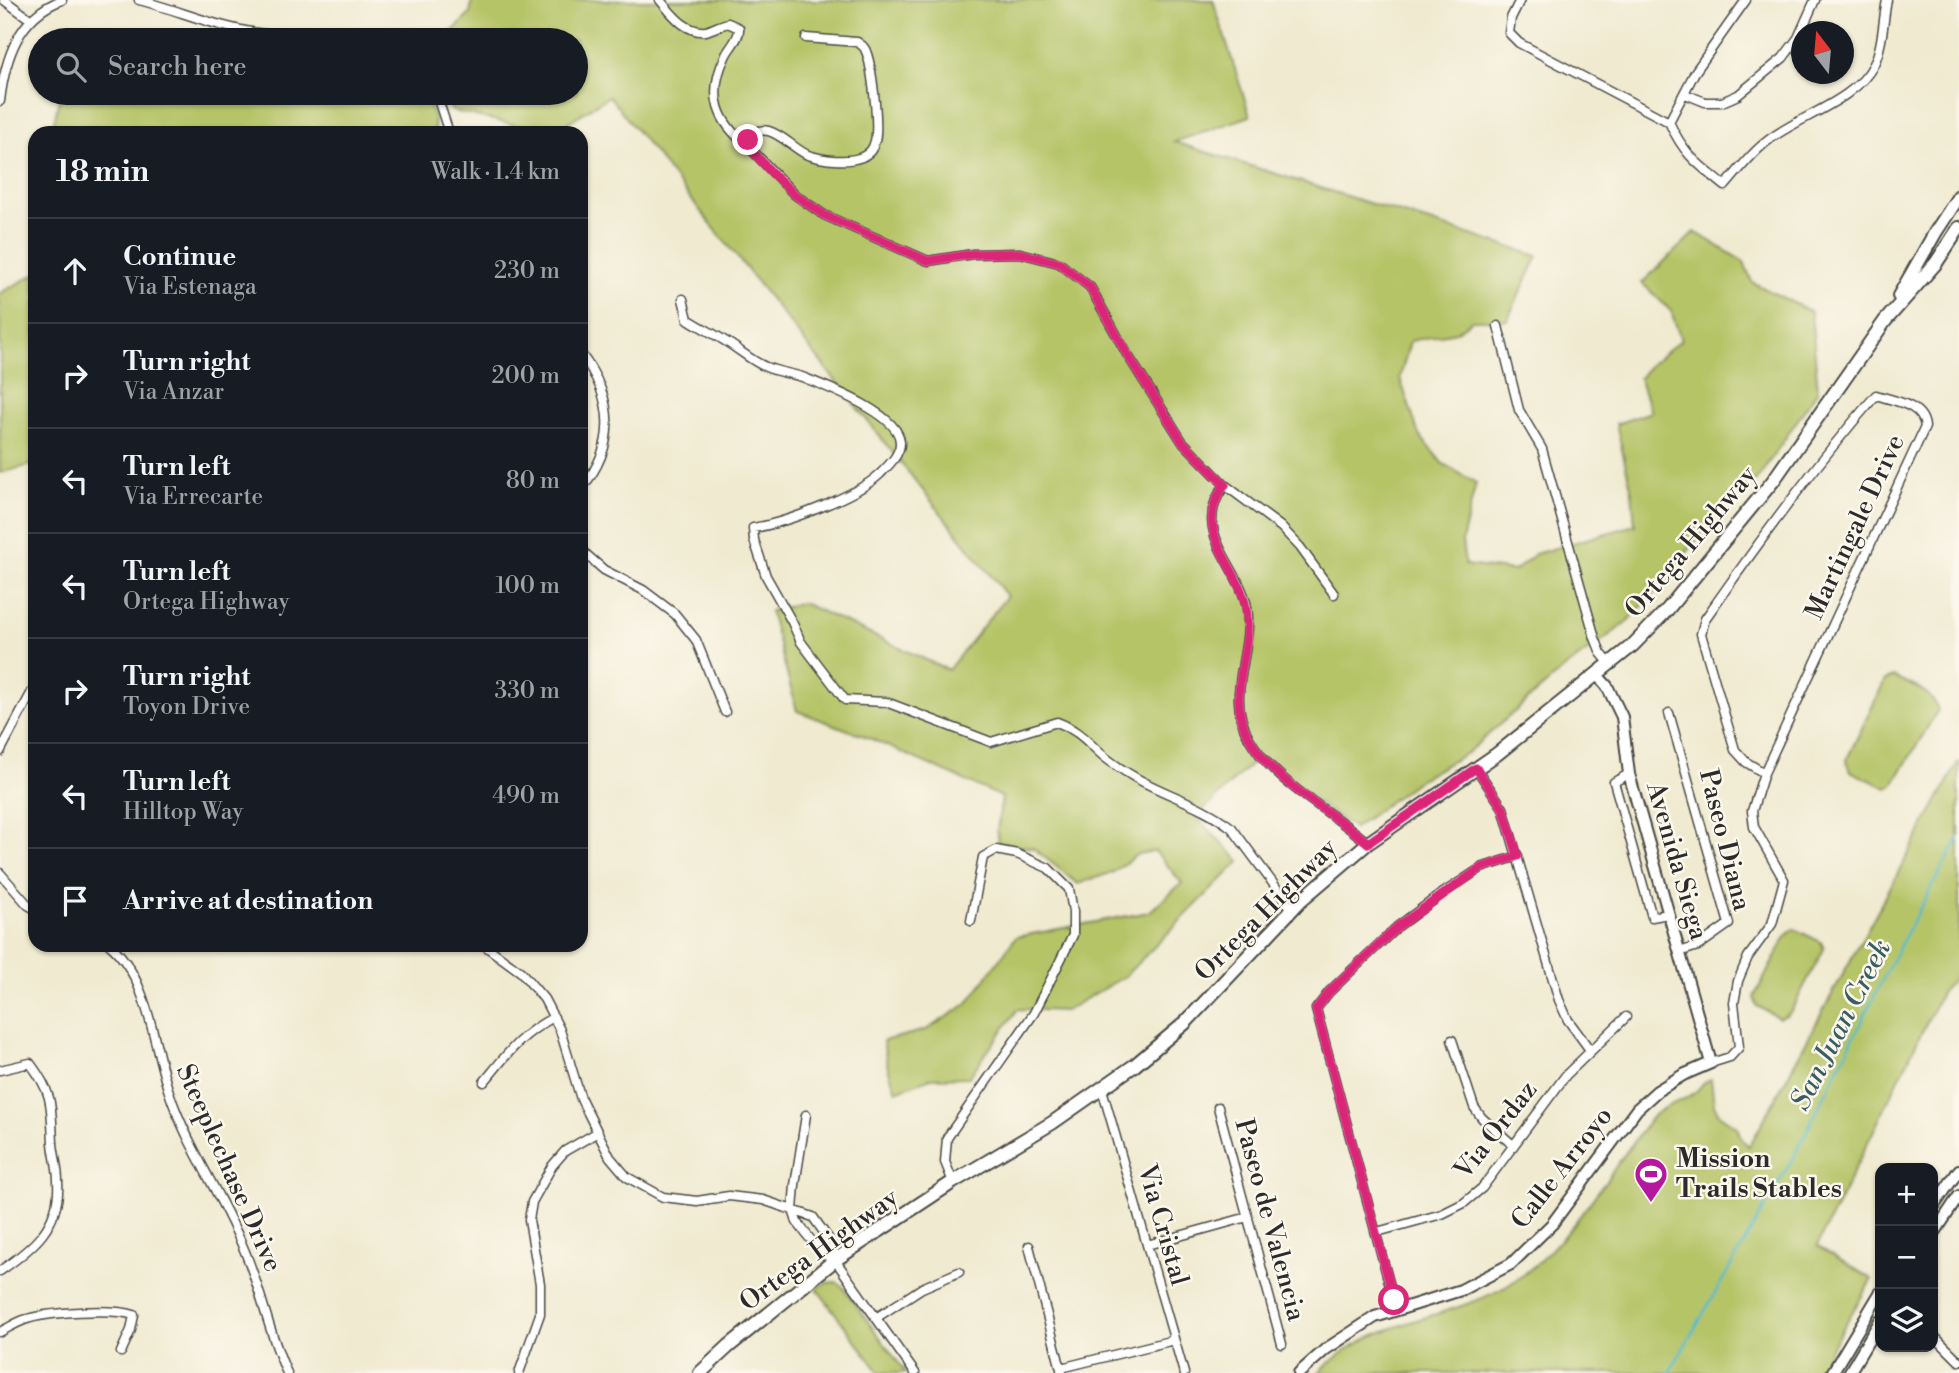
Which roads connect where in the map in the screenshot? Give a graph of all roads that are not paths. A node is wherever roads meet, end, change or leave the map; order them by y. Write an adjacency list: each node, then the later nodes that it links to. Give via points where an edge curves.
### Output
1 (4, 0): 9 (street)
2 (62, 0): 9 (street)
3 (139, 0): 10 (street)
4 (660, 0): 17 (street, via 686,27 699,31 728,23 738,28 716,87 723,122)
5 (1520, 0): 15 (street, via 1510,33 1519,43)
6 (1746, 0): 12 (street, via 1695,72)
7 (1815, 0): 12 (street, via 1783,58 1738,95 1723,102 1705,102)
8 (1887, 0): 15 (street, via 1878,56 1868,74 1833,102 1769,139 1725,186 1688,156)
9 (30, 19): 13 (street, via 10,51)
10 (229, 28)
11 (806, 37): 17 (street, via 857,42 864,49 876,120 872,150 846,160 808,155 764,130 752,134)
12 (1685, 94): 15 (street)
13 (0, 101)
14 (440, 105): 16 (street)
15 (1669, 122)
16 (447, 126)
17 (748, 146): 25 (street, via 794,194 824,215 928,261 1020,253 1059,263 1090,287 1182,441)
18 (1959, 196): 21 (main road, Ortega Highway)
19 (1959, 228): 21 (main road, Ortega Highway, via 1936,263)
20 (683, 299): 41 (street, via 688,319 759,364 800,376 872,409 898,434 898,452 866,485 810,512 753,528 766,576 801,642 845,700 886,702 991,742 1057,722 1067,726 1137,778 1226,824)
21 (1885, 321): 28 (main road, Ortega Highway, via 1733,532 1667,610)
22 (1498, 326): 28 (street, via 1518,410 1542,449 1595,638)
23 (588, 365): 24 (street, via 606,401 608,423 605,449)
24 (588, 481)
25 (1225, 485): 27 (street, via 1281,527); 37 (street, via 1216,496 1212,515 1218,547 1246,605 1248,637 1238,686 1247,735 1284,778)
26 (588, 556): 31 (street, via 674,614 696,640)
27 (1334, 594)
28 (1610, 664): 29 (main road, Ortega Highway)
29 (1597, 674): 34 (main road, Ortega Highway); 36 (street, Avenida Siega, via 1622,717)
30 (28, 699): 33 (street)
31 (725, 712)
32 (1669, 713): 46 (street, Paseo Diana, via 1730,924 1698,946)
33 (0, 752)
34 (1476, 768): 37 (main road, Ortega Highway); 38 (street, via 1503,808)
35 (1764, 773): 35 (street, Martingale Drive, via 1735,750 1701,634 1705,619 1876,395 1916,409 1926,427); 51 (street, Martingale Drive, via 1752,811 1754,827 1784,880 1772,924 1748,957 1738,981 1734,1003 1739,1047 1730,1057)
36 (1629, 774): 42 (street, Avenida Siega); 42 (street, via 1614,782 1653,917)
37 (1368, 843): 41 (main road, Ortega Highway)
38 (1518, 856): 50 (street, via 1559,1000); 66 (street, via 1481,868 1397,927 1316,1009)
39 (0, 873): 40 (street)
40 (28, 905)
41 (1292, 909): 54 (main road, Ortega Highway, via 1185,1023)
42 (1668, 914): 46 (street, Avenida Siega)
43 (971, 921): 60 (street, via 983,857 996,850 1048,868 1069,889 1072,899 1073,935 1034,1013 947,1138 945,1162)
44 (119, 952): 83 (street, Steeplechase Drive, via 133,973 169,1093 243,1246)
45 (494, 952): 47 (street, via 521,972)
46 (1679, 952): 51 (street, Avenida Siega)
47 (554, 1017): 53 (street, via 517,1041); 57 (street, via 581,1099)
48 (1626, 1017): 50 (street, Via Ordaz)
49 (1452, 1040): 58 (street, via 1474,1107)
50 (1590, 1050): 58 (street, Via Ordaz)
51 (1710, 1063): 73 (street, Calle Arroyo, via 1657,1091 1637,1109 1552,1224 1511,1264 1461,1290)
52 (0, 1070): 70 (street, via 30,1063 46,1089 52,1104 59,1183 54,1212 41,1237)
53 (484, 1082)
54 (1102, 1089): 60 (main road, Ortega Highway); 67 (street, Via Cristal)
55 (1218, 1107): 64 (street, Paseo de Valencia)
56 (806, 1115): 63 (street)
57 (598, 1132): 63 (street, via 627,1177 663,1197 697,1201 729,1196); 84 (street, via 565,1151 532,1202 530,1229 540,1284 540,1314)
58 (1513, 1145): 66 (street, Via Ordaz, via 1482,1188 1464,1203)
59 (1959, 1170): 62 (street)
60 (953, 1182): 69 (main road, Ortega Highway)
61 (1959, 1196): 65 (street)
62 (1938, 1200)
63 (793, 1210): 69 (street, via 821,1253); 69 (street, via 813,1217 833,1245)
64 (1248, 1217): 67 (street); 79 (street, Paseo de Valencia)
65 (1938, 1228)
66 (1377, 1232): 73 (street)
67 (1147, 1245): 77 (street, Via Cristal)
68 (1029, 1246): 82 (street)
69 (835, 1260): 74 (street); 85 (main road, Ortega Highway)
70 (0, 1271)
71 (960, 1272): 74 (street, via 922,1288)
72 (1875, 1303): 89 (street)
73 (1396, 1310): 88 (street, Calle Arroyo, via 1347,1334)
74 (876, 1318): 86 (street)
75 (1875, 1329): 90 (street)
76 (0, 1332): 80 (street, via 26,1319 120,1311 134,1315)
77 (1174, 1340): 82 (street); 87 (street, Via Cristal)
78 (1938, 1340): 81 (street)
79 (1282, 1344)
80 (121, 1352)
81 (1959, 1361)
82 (1062, 1370)
83 (287, 1373)
84 (519, 1373)
85 (700, 1373)
86 (915, 1373)
87 (1184, 1373)
88 (1299, 1373)
89 (1832, 1373)
90 (1849, 1373)

